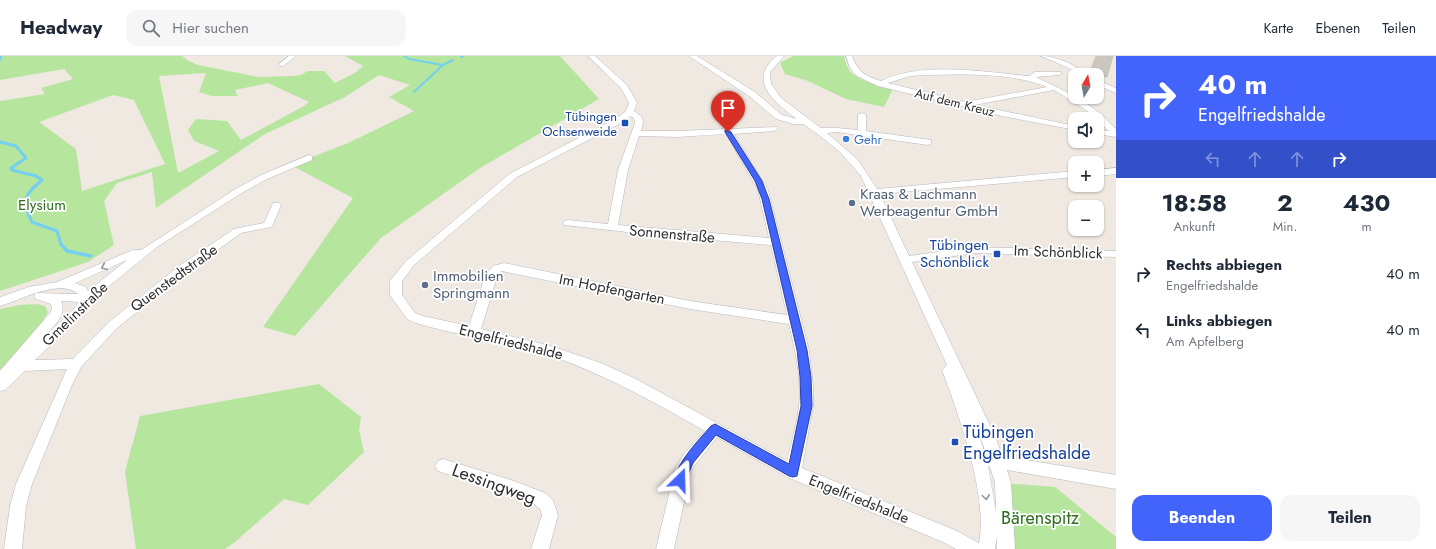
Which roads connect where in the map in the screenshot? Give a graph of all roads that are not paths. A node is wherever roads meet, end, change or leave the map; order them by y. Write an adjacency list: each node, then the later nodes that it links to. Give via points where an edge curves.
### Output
1 (293, 56): 7 (street)
2 (591, 56): 16 (street, via 628,92 633,103)
3 (692, 56): 18 (street, via 752,94 779,117 794,122)
4 (781, 56): 18 (street, via 769,68 766,76 767,85 782,102)
5 (849, 56): 11 (street, Auf dem Kreuz, via 853,71)
6 (1044, 56): 8 (street)
7 (281, 65)
8 (1073, 68)
9 (1059, 72): 10 (street, via 1035,74 1032,77)
10 (1034, 79): 11 (street, via 940,72 891,79); 13 (street)
11 (881, 84): 15 (street, Auf dem Kreuz)
12 (1104, 85): 14 (street)
13 (1053, 88): 15 (street); 26 (street, via 1092,110)
14 (1116, 91)
15 (966, 105): 19 (street, Auf dem Kreuz)
16 (630, 112): 23 (street, via 640,120); 45 (street, Engelfriedshalde, via 606,128 514,175 410,263 399,276 396,281 396,295 411,316 432,324)
17 (862, 115): 24 (street)
18 (805, 121): 21 (street)
19 (1068, 127)
20 (774, 129): 22 (street)
21 (820, 131): 24 (street); 32 (street, via 853,159)
22 (728, 132): 23 (street); 36 (street, via 763,190)
23 (636, 133): 35 (street, via 623,170)
24 (862, 133): 27 (street)
25 (1104, 133): 26 (street)
26 (1116, 134)
27 (928, 142)
28 (309, 158): 37 (street, Gmelinstraße, via 244,188)
29 (1116, 171): 30 (street)
30 (1104, 172)
31 (1068, 175): 32 (street)
32 (874, 192): 39 (street)
33 (276, 205): 47 (street, Quenstedtstraße, via 268,225 238,231 183,269 114,324)
34 (568, 222): 35 (street, Sonnenstraße)
35 (612, 228): 36 (street, Sonnenstraße)
36 (776, 242): 44 (street)
37 (153, 245): 40 (street, Gmelinstraße, one-way to 40); 42 (street, Gmelinstraße)
38 (1116, 254): 39 (street, Im Schönblick, via 975,250 926,259)
39 (904, 259): 46 (street)
40 (59, 285): 42 (street, via 71,285 81,289 86,292); 43 (street, via 33,290)
41 (40, 296): 42 (street); 43 (street); 48 (street, Gmelinstraße, via 56,302 56,315)
42 (87, 298): 48 (street, Gmelinstraße, via 78,312)
43 (0, 303)
44 (795, 320): 45 (street, Im Hopfengarten, via 690,304 504,266 497,268 491,276); 55 (street, via 805,368 806,399)
45 (474, 331): 51 (street, Engelfriedshalde, via 551,351 596,367)
46 (945, 347): 52 (street, via 949,368); 53 (street, via 978,412)
47 (76, 364): 48 (street); 57 (street, Quenstedtstraße, via 24,484)
48 (16, 366): 49 (street, Gmelinstraße); 50 (street, Gmelinstraße)
49 (0, 380)
50 (0, 386)
51 (715, 429): 55 (street, Engelfriedshalde); 59 (street, via 683,468)
52 (979, 458): 53 (street); 61 (street, one-way to 61, via 990,532)
53 (998, 463): 56 (street); 62 (street, via 1003,483)
54 (443, 466): 58 (street, Lessingweg, via 539,498 547,505 550,515)
55 (793, 472): 60 (street, Engelfriedshalde, via 949,536)
56 (1116, 482)
57 (12, 549)
58 (540, 549)
59 (665, 549)
60 (973, 549)
61 (986, 549)
62 (1006, 549)

